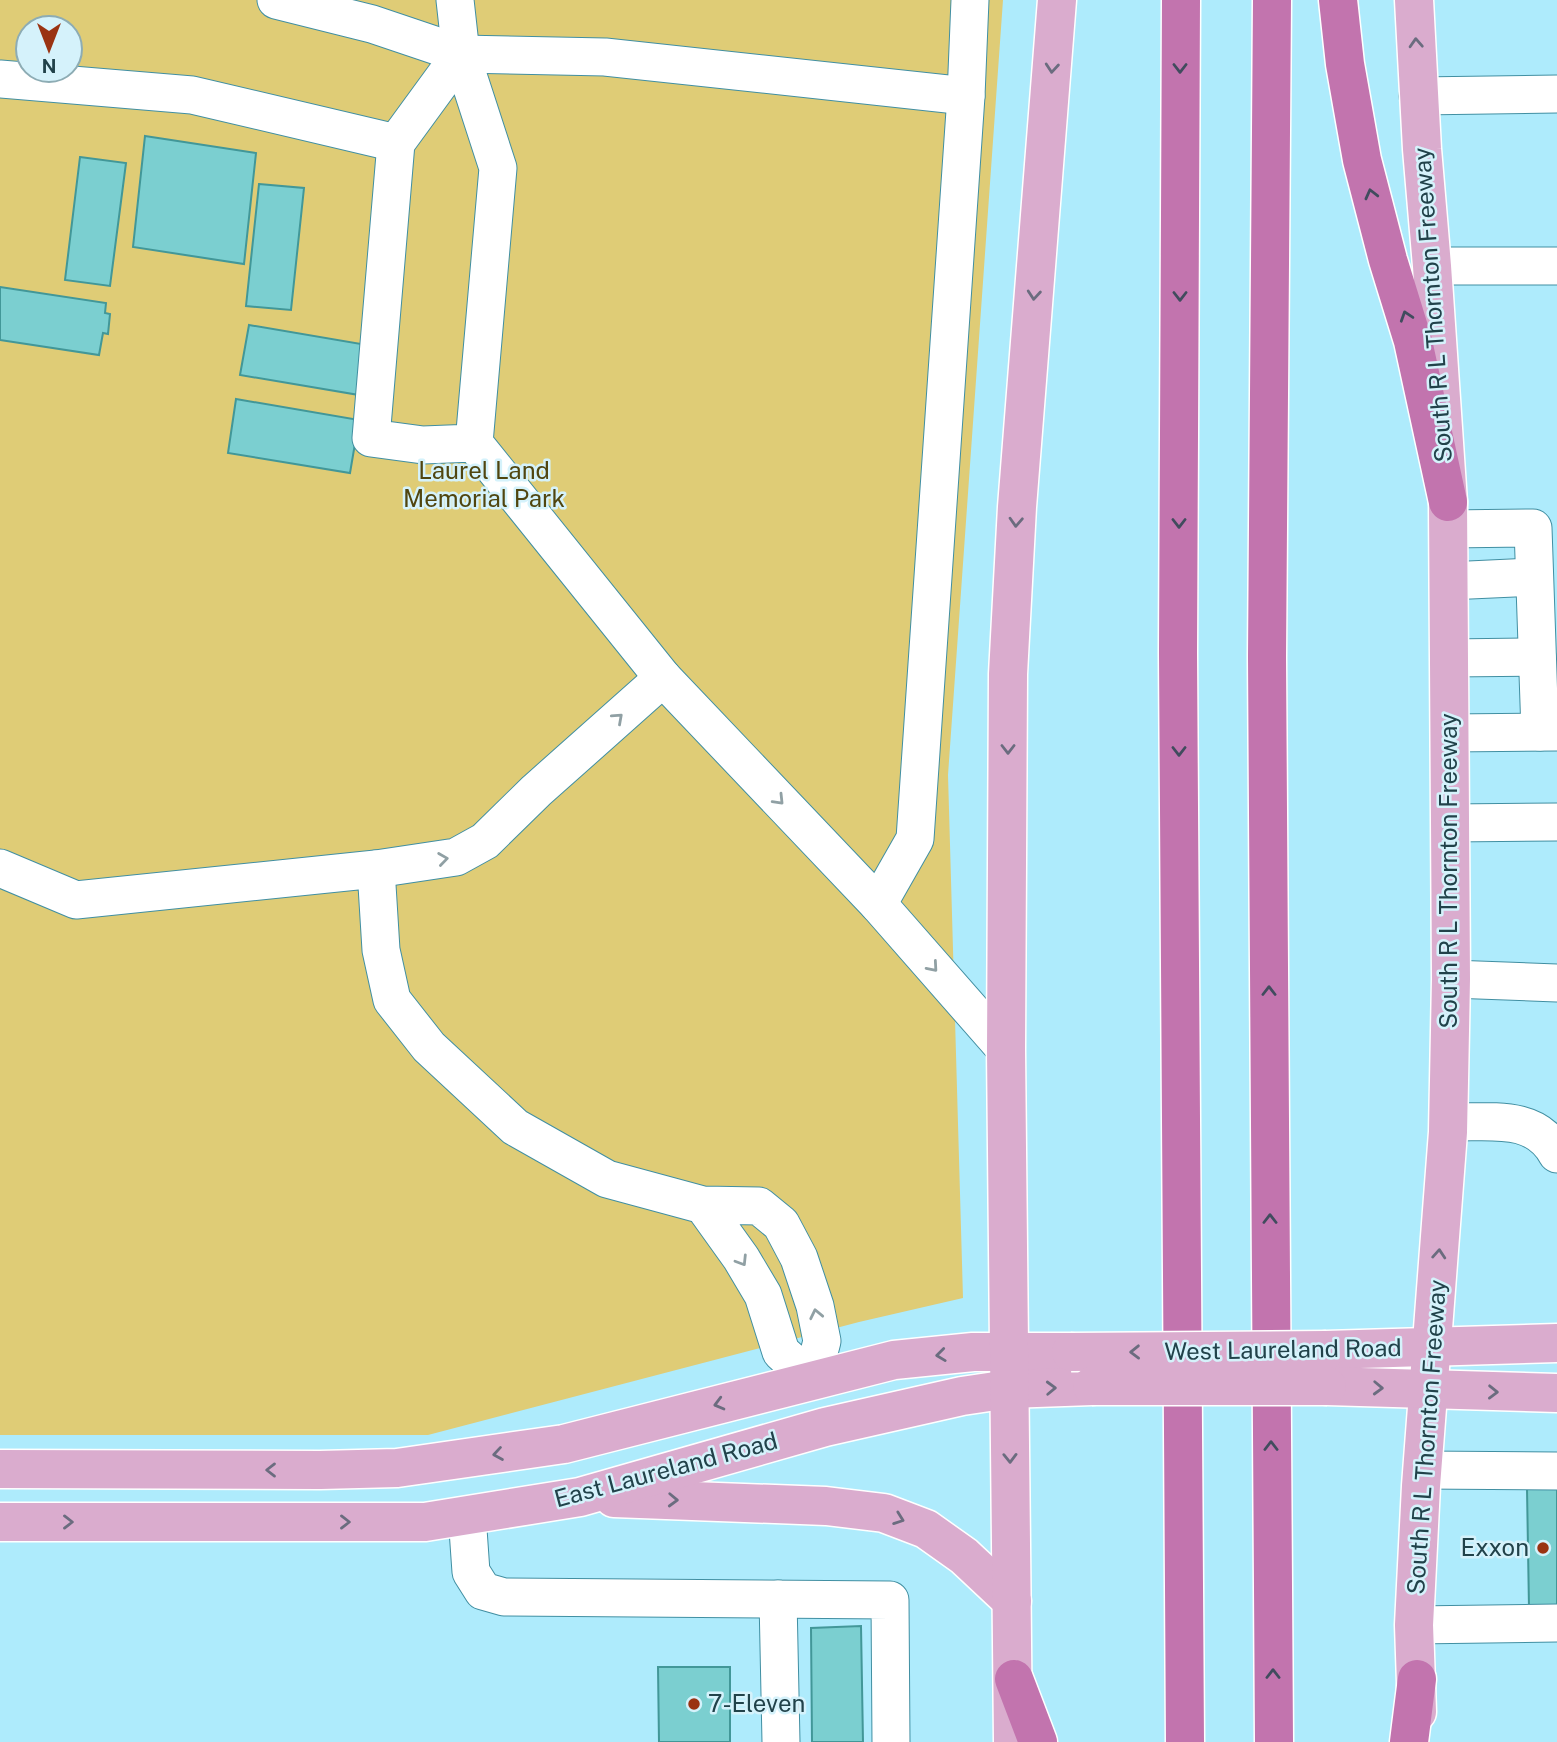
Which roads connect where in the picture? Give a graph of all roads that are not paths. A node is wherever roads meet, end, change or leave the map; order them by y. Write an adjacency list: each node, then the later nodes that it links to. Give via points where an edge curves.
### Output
1 (276, 0): 9 (street, via 372,24)
2 (455, 0): 9 (street)
3 (970, 0): 12 (street)
4 (1057, 0): 34 (main road, one-way to 34, via 1008,674)
5 (1181, 0): 63 (highway, one-way to 63, via 1178,667)
6 (1272, 0): 64 (highway, one-way to 6, via 1267,657)
7 (1338, 0): 18 (highway, one-way to 7, via 1413,341 1362,160)
8 (1414, 0): 13 (main road, South R L Thornton Freeway, one-way to 8)
9 (461, 54): 12 (street, via 605,57); 14 (street); 17 (street, via 498,168)
10 (0, 79): 14 (street, via 192,95)
11 (1557, 94): 13 (street)
12 (967, 96): 31 (street, via 915,839)
13 (1419, 96): 15 (main road, South R L Thornton Freeway)
14 (396, 143): 17 (street, via 371,438 422,445)
15 (1432, 266): 16 (street); 18 (main road, South R L Thornton Freeway)
16 (1557, 266)
17 (474, 443): 24 (street)
18 (1448, 516): 19 (street); 21 (main road, South R L Thornton Freeway)
19 (1545, 530): 20 (street)
20 (1534, 577): 21 (street); 22 (street)
21 (1448, 581): 23 (main road, South R L Thornton Freeway)
22 (1537, 657): 23 (street); 25 (street)
23 (1449, 658): 26 (main road, South R L Thornton Freeway)
24 (663, 678): 30 (street, one-way to 24, via 456,857 485,841); 31 (street, one-way to 31)
25 (1549, 732): 26 (street)
26 (1449, 733): 28 (main road, South R L Thornton Freeway)
27 (1557, 822): 28 (street)
28 (1450, 824): 32 (main road, South R L Thornton Freeway)
29 (0, 868): 30 (street, via 76,900)
30 (376, 869): 37 (street, via 381,950 392,1000 429,1047 515,1127 607,1179)
31 (878, 904): 34 (street, one-way to 34)
32 (1451, 979): 33 (street); 35 (main road, South R L Thornton Freeway)
33 (1557, 983)
34 (1006, 1050): 40 (main road)
35 (1449, 1122): 36 (street, via 1519,1124 1539,1131); 39 (main road, South R L Thornton Freeway, one-way to 35)
36 (1557, 1154)
37 (703, 1205): 42 (street, one-way to 42, via 763,1295 781,1352); 42 (street, one-way to 37, via 822,1341 799,1258 781,1224 759,1206)
38 (1557, 1343): 39 (main road, West Laureland Road)
39 (1433, 1346): 41 (main road, West Laureland Road); 44 (main road, South R L Thornton Freeway)
40 (1009, 1351): 41 (main road, West Laureland Road, one-way to 40, bridge); 42 (main road, East Laureland Road, one-way to 42, via 894,1360); 43 (main road)
41 (1327, 1368): 43 (main road, East Laureland Road, one-way to 41, bridge); 44 (main road, West Laureland Road, one-way to 44)
42 (811, 1380): 46 (main road); 47 (main road, East Laureland Road, one-way to 47, via 564,1444 397,1468)
43 (1009, 1390): 46 (main road, East Laureland Road); 54 (main road, one-way to 54)
44 (1429, 1390): 45 (main road, West Laureland Road, one-way to 45); 48 (main road, South R L Thornton Freeway)
45 (1557, 1393)
46 (825, 1427): 50 (main road, East Laureland Road)
47 (0, 1469)
48 (1422, 1470): 49 (street); 56 (main road, South R L Thornton Freeway)
49 (1557, 1471)
50 (580, 1497): 51 (main road, East Laureland Road); 54 (main road, one-way to 54, via 826,1506 884,1513 926,1529 964,1556)
51 (467, 1515): 52 (main road, East Laureland Road, one-way to 51, via 425,1521); 53 (street, via 471,1572 483,1591 504,1597)
52 (0, 1522)
53 (778, 1599): 59 (street); 60 (street, via 890,1600)
54 (1012, 1601): 57 (main road)
55 (1557, 1623): 56 (street)
56 (1414, 1625): 58 (main road, South R L Thornton Freeway)
57 (1014, 1679): 61 (main road); 62 (highway)
58 (1417, 1679): 65 (highway); 66 (main road, South R L Thornton Freeway)
59 (781, 1742)
60 (891, 1742)
61 (1013, 1742)
62 (1038, 1742)
63 (1185, 1742)
64 (1274, 1742)
65 (1409, 1742)
66 (1417, 1742)

